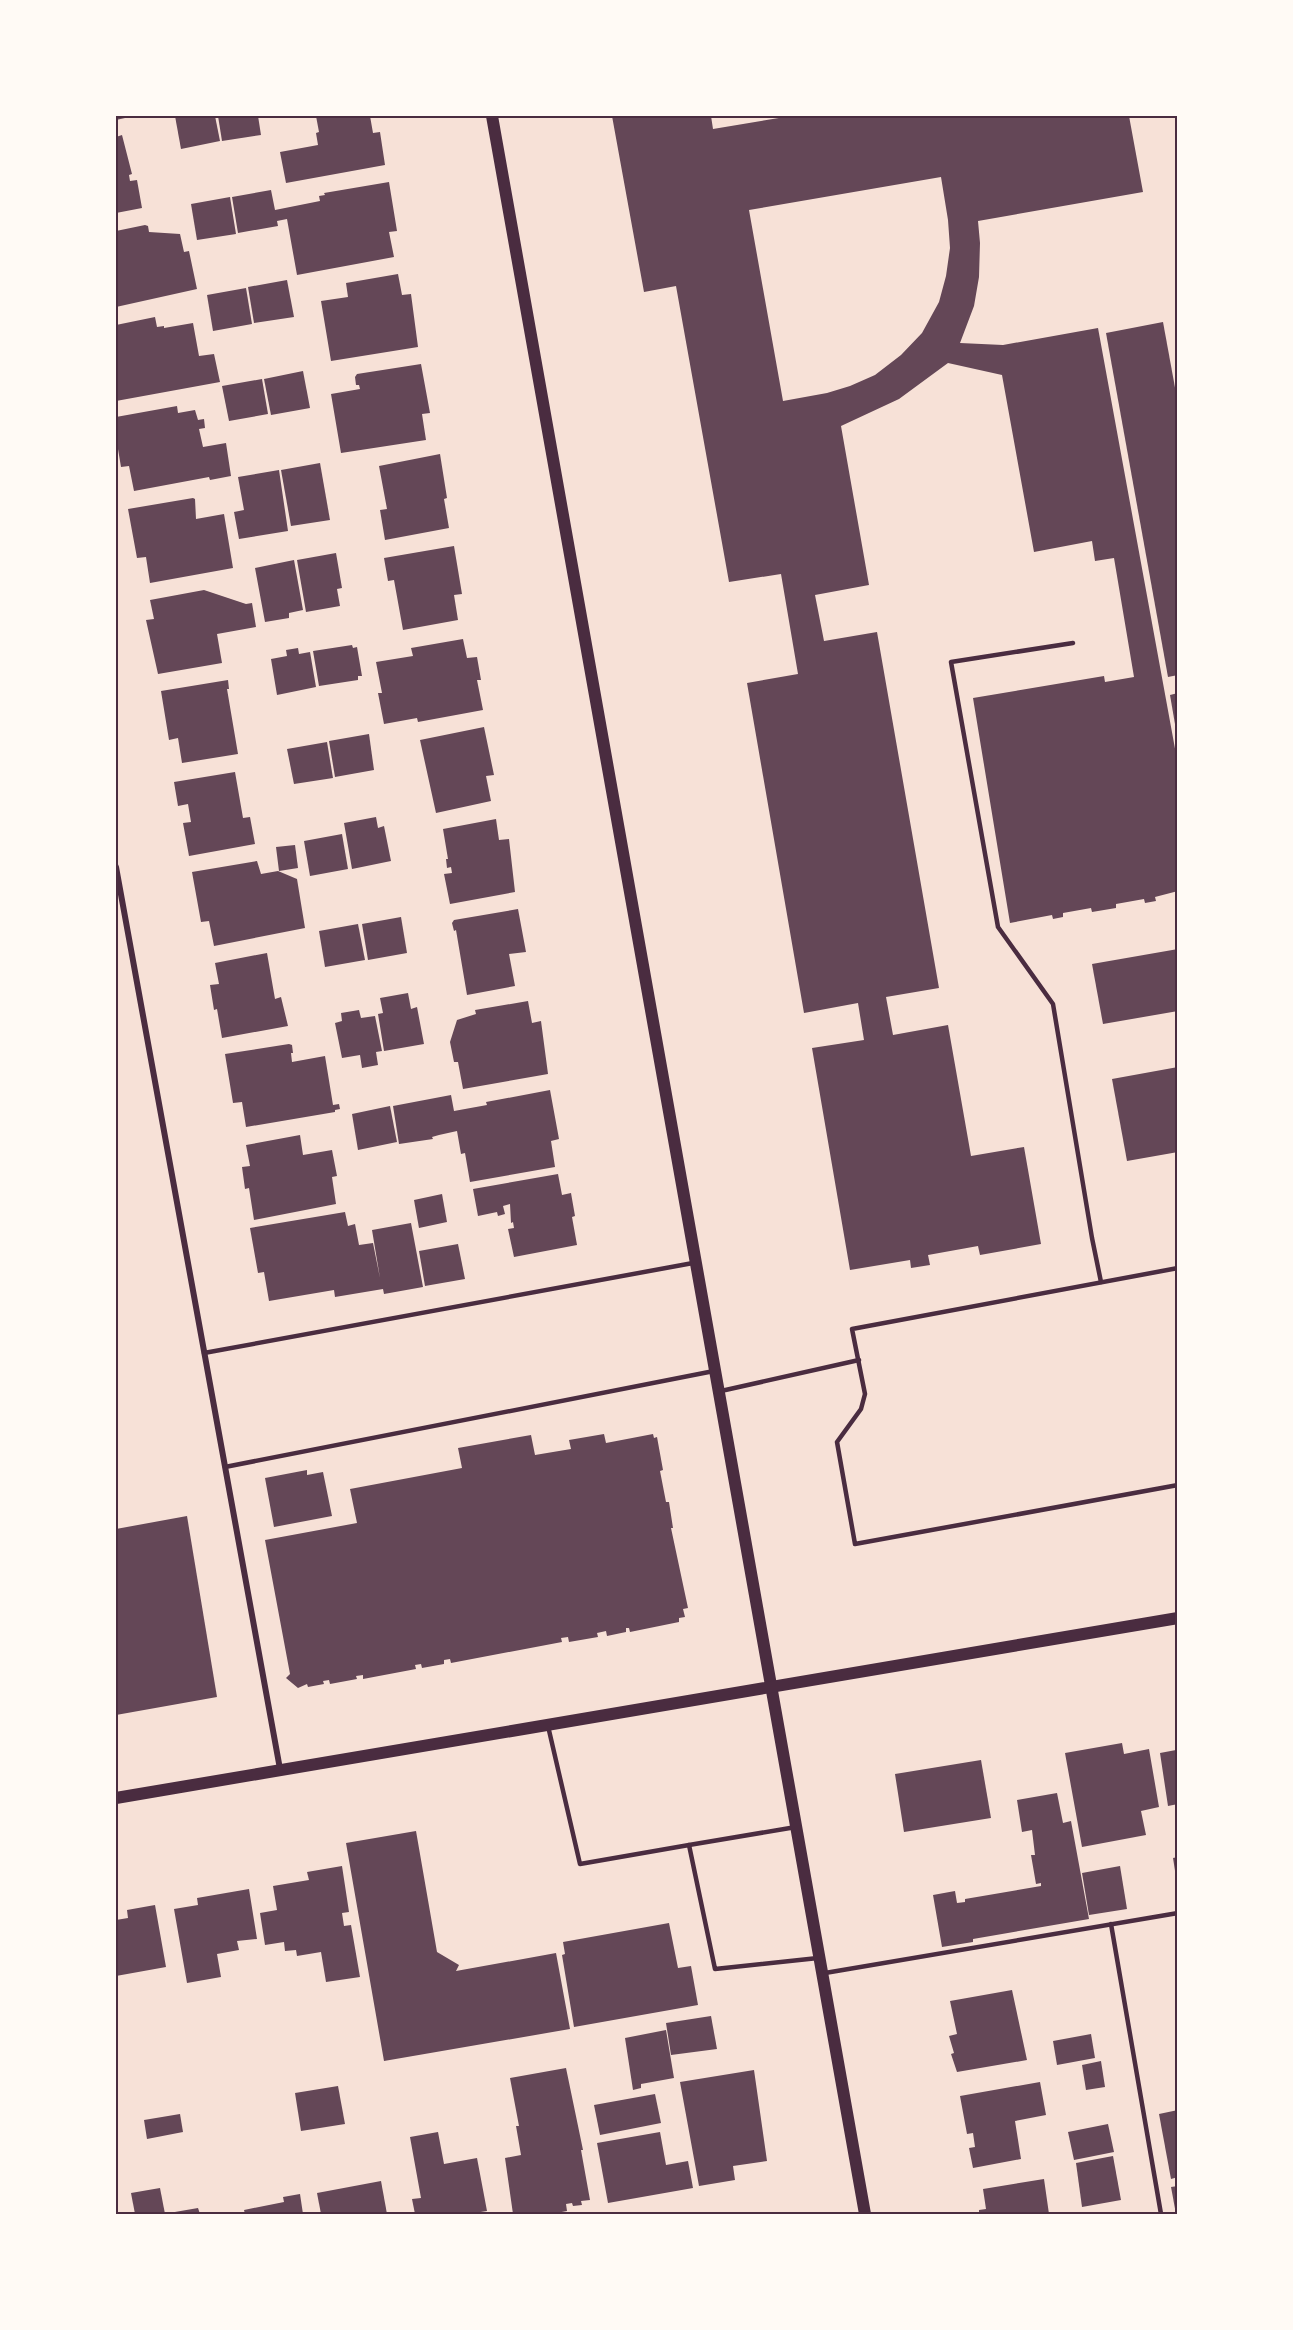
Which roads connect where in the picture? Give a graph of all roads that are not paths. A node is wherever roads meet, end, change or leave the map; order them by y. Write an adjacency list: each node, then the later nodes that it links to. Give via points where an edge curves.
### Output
1 (492, 116): 4 (main road)
2 (1073, 643): 6 (lane, via 951,662 998,927 1053,1004)
3 (116, 867): 7 (street)
4 (696, 1263): 7 (lane); 9 (main road)
5 (1178, 1268): 6 (lane)
6 (1101, 1282): 8 (lane, via 852,1329)
7 (204, 1353): 11 (street)
8 (859, 1360): 10 (lane); 12 (lane, via 865,1394 861,1409 837,1442 855,1544)
9 (715, 1371): 10 (main road); 11 (lane)
10 (719, 1391): 14 (main road)
11 (225, 1467): 16 (street)
12 (1178, 1485)
13 (1178, 1618): 14 (main road)
14 (771, 1688): 15 (main road); 18 (main road)
15 (548, 1726): 16 (main road); 19 (lane, via 580,1864)
16 (280, 1769): 17 (main road)
17 (116, 1798)
18 (796, 1827): 19 (lane); 22 (main road)
19 (689, 1845): 22 (lane, via 715,1969)
20 (1178, 1913): 21 (lane)
21 (1111, 1924): 23 (lane); 25 (lane)
22 (819, 1958): 23 (main road)
23 (822, 1973): 24 (main road)
24 (865, 2214)
25 (1161, 2214)

